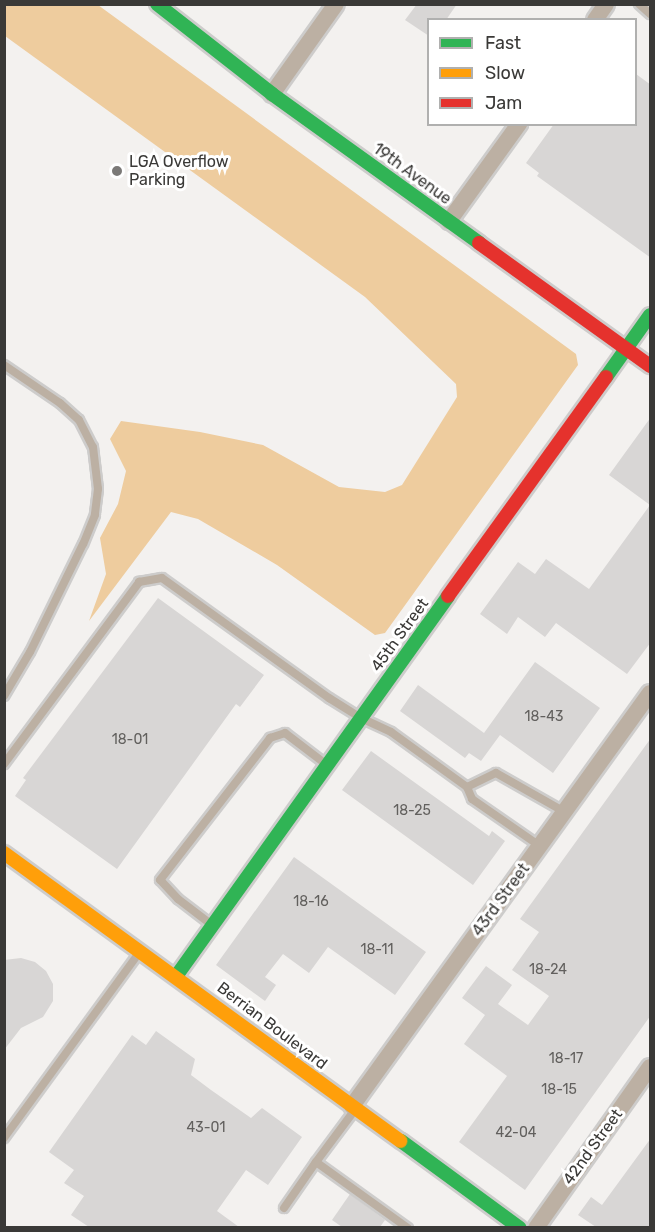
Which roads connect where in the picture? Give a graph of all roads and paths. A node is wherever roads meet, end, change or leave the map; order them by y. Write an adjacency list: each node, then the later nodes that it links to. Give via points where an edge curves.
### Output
1 (157, 4): 7 (street, 19th Avenue)
2 (336, 4): 7 (street)
3 (606, 4): 6 (street)
4 (639, 4): 5 (lane)
5 (651, 14)
6 (596, 18)
7 (272, 94): 9 (street, 19th Avenue)
8 (518, 126): 9 (street)
9 (449, 221): 11 (street, 19th Avenue)
10 (651, 315): 11 (street, 45th Street)
11 (626, 348): 13 (street, 19th Avenue); 16 (street, 45th Street)
12 (4, 365): 15 (lane, via 79,420 93,447 98,489 95,515 83,544)
13 (651, 366)
14 (651, 693): 20 (street, 43rd Street)
15 (4, 696)
16 (361, 718): 17 (lane, via 162,578 139,582); 18 (street, 45th Street); 19 (lane, via 391,732)
17 (4, 764)
18 (327, 765): 23 (street, 45th Street); 23 (lane, via 285,733 270,738 160,880)
19 (467, 787): 20 (lane, via 496,773); 21 (lane, via 472,799)
20 (565, 812): 21 (street, 43rd Street)
21 (540, 846): 27 (street, 43rd Street)
22 (4, 853): 24 (street, Berrian Boulevard)
23 (212, 926): 25 (street, 45th Street)
24 (141, 950): 25 (street, Berrian Boulevard); 28 (lane)
25 (177, 975): 27 (street, Berrian Boulevard)
26 (651, 1067): 33 (street, 42nd Street)
27 (354, 1108): 29 (lane); 32 (street, Berrian Boulevard)
28 (4, 1138)
29 (316, 1162): 30 (lane); 31 (lane)
30 (284, 1208)
31 (408, 1227)
32 (520, 1227)
33 (536, 1227)

